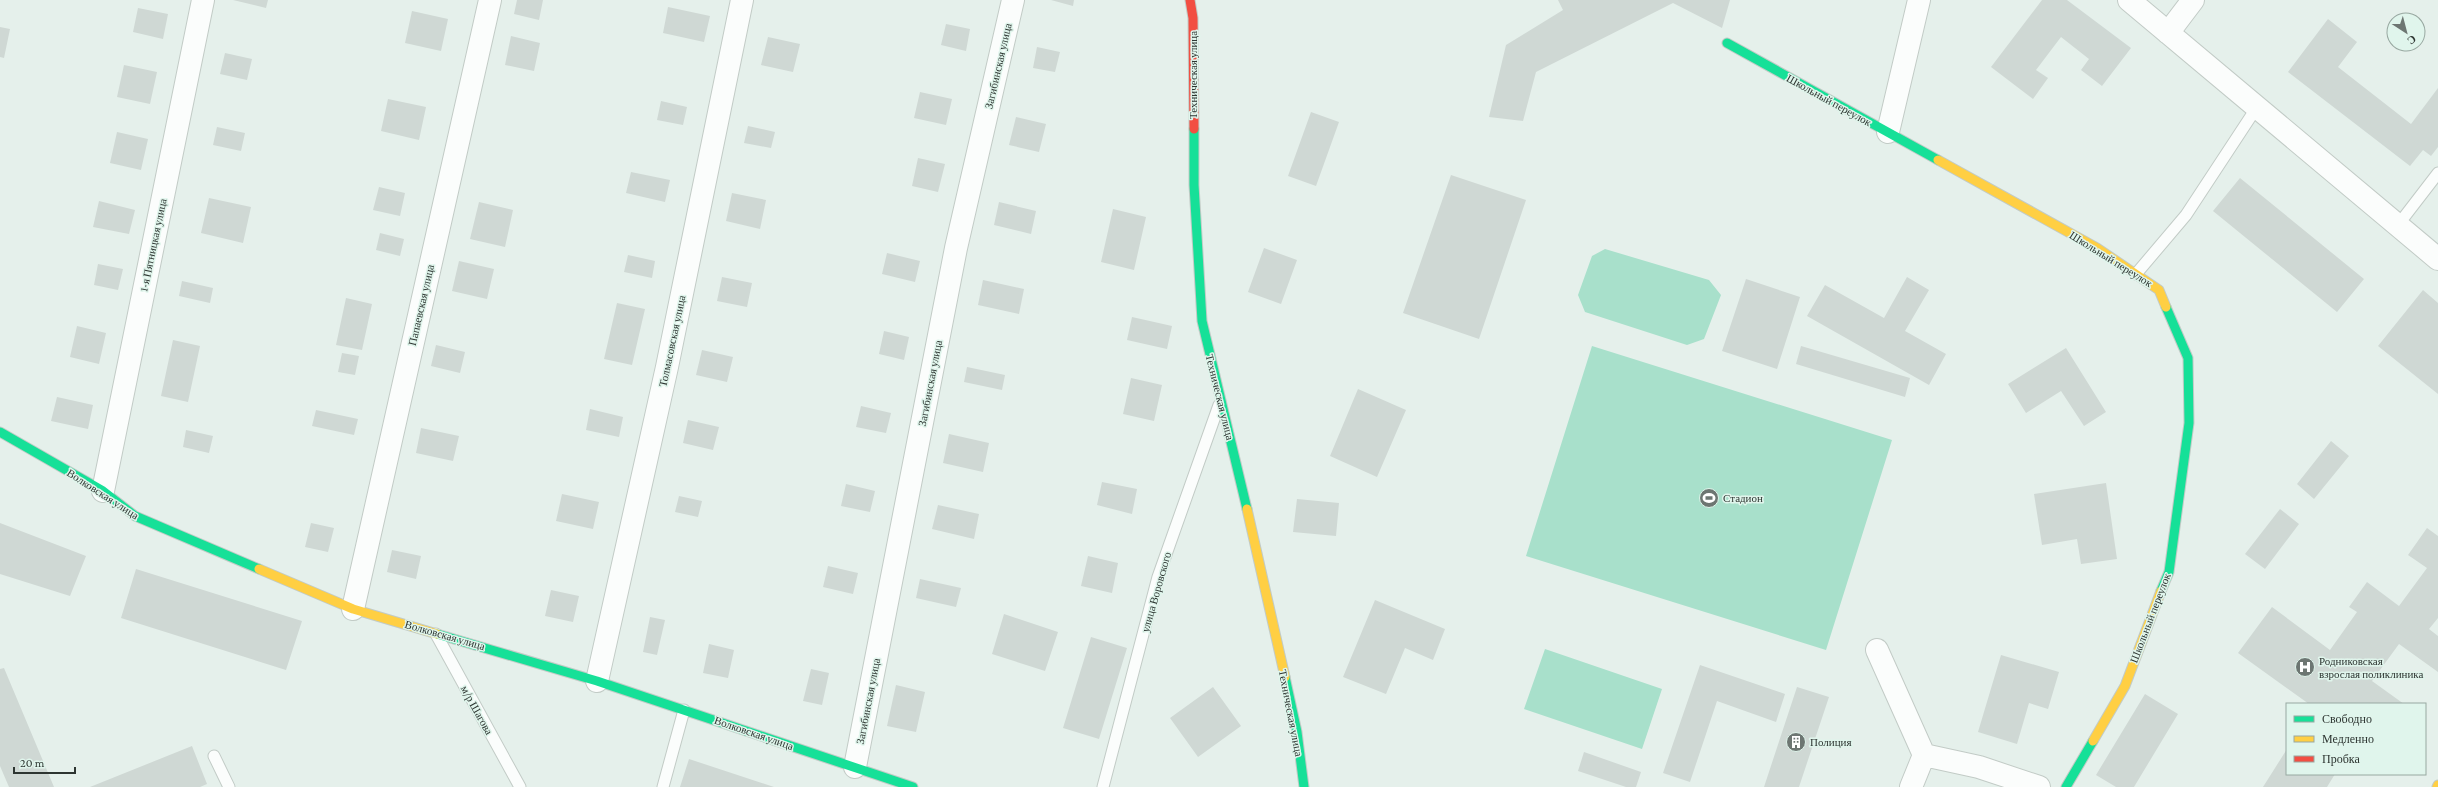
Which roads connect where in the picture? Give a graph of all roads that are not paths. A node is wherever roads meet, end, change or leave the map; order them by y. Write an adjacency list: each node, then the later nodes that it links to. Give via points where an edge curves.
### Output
1 (202, 0): 19 (street, 1-я Пятницкая улица)
2 (490, 0): 20 (street, Папаевская улица)
3 (742, 0): 23 (street, Толмасовская улица, via 667,367)
4 (1013, 0): 27 (street, Загибинская улица, via 956,248)
5 (1190, 0): 17 (street, Техническая улица, via 1193,18 1194,185 1202,321)
6 (1920, 0): 12 (street)
7 (2129, 0): 9 (street)
8 (2193, 0): 9 (street)
9 (2168, 33): 11 (street)
10 (1727, 43): 12 (street, Школьный переулок)
11 (2257, 107): 14 (street); 16 (lane, via 2186,215)
12 (1888, 132): 16 (street, Школьный переулок, via 2097,248)
13 (2438, 173): 14 (lane)
14 (2398, 225): 15 (street)
15 (2438, 259)
16 (2136, 274): 36 (street, Школьный переулок, via 2159,290 2188,358 2189,423 2169,572 2125,686)
17 (1221, 401): 32 (lane, улица Воровского, via 1158,577); 33 (street, Техническая улица, via 1264,578 1296,732)
18 (0, 432): 19 (street, Волковская улица)
19 (103, 491): 20 (street, Волковская улица, via 135,516)
20 (353, 609): 21 (street, Волковская улица)
21 (435, 632): 23 (street, Волковская улица); 29 (lane, м/р Шагова)
22 (1877, 650): 25 (street)
23 (597, 681): 24 (street, Волковская улица)
24 (684, 710): 27 (street, Волковская улица); 30 (lane)
25 (1924, 755): 34 (street); 35 (street, via 1979,767)
26 (214, 756): 28 (lane)
27 (855, 767): 31 (street, Волковская улица)
28 (229, 787)
29 (520, 787)
30 (664, 787)
31 (913, 787)
32 (1103, 787)
33 (1304, 787)
34 (1911, 787)
35 (2039, 787)
36 (2066, 787)

